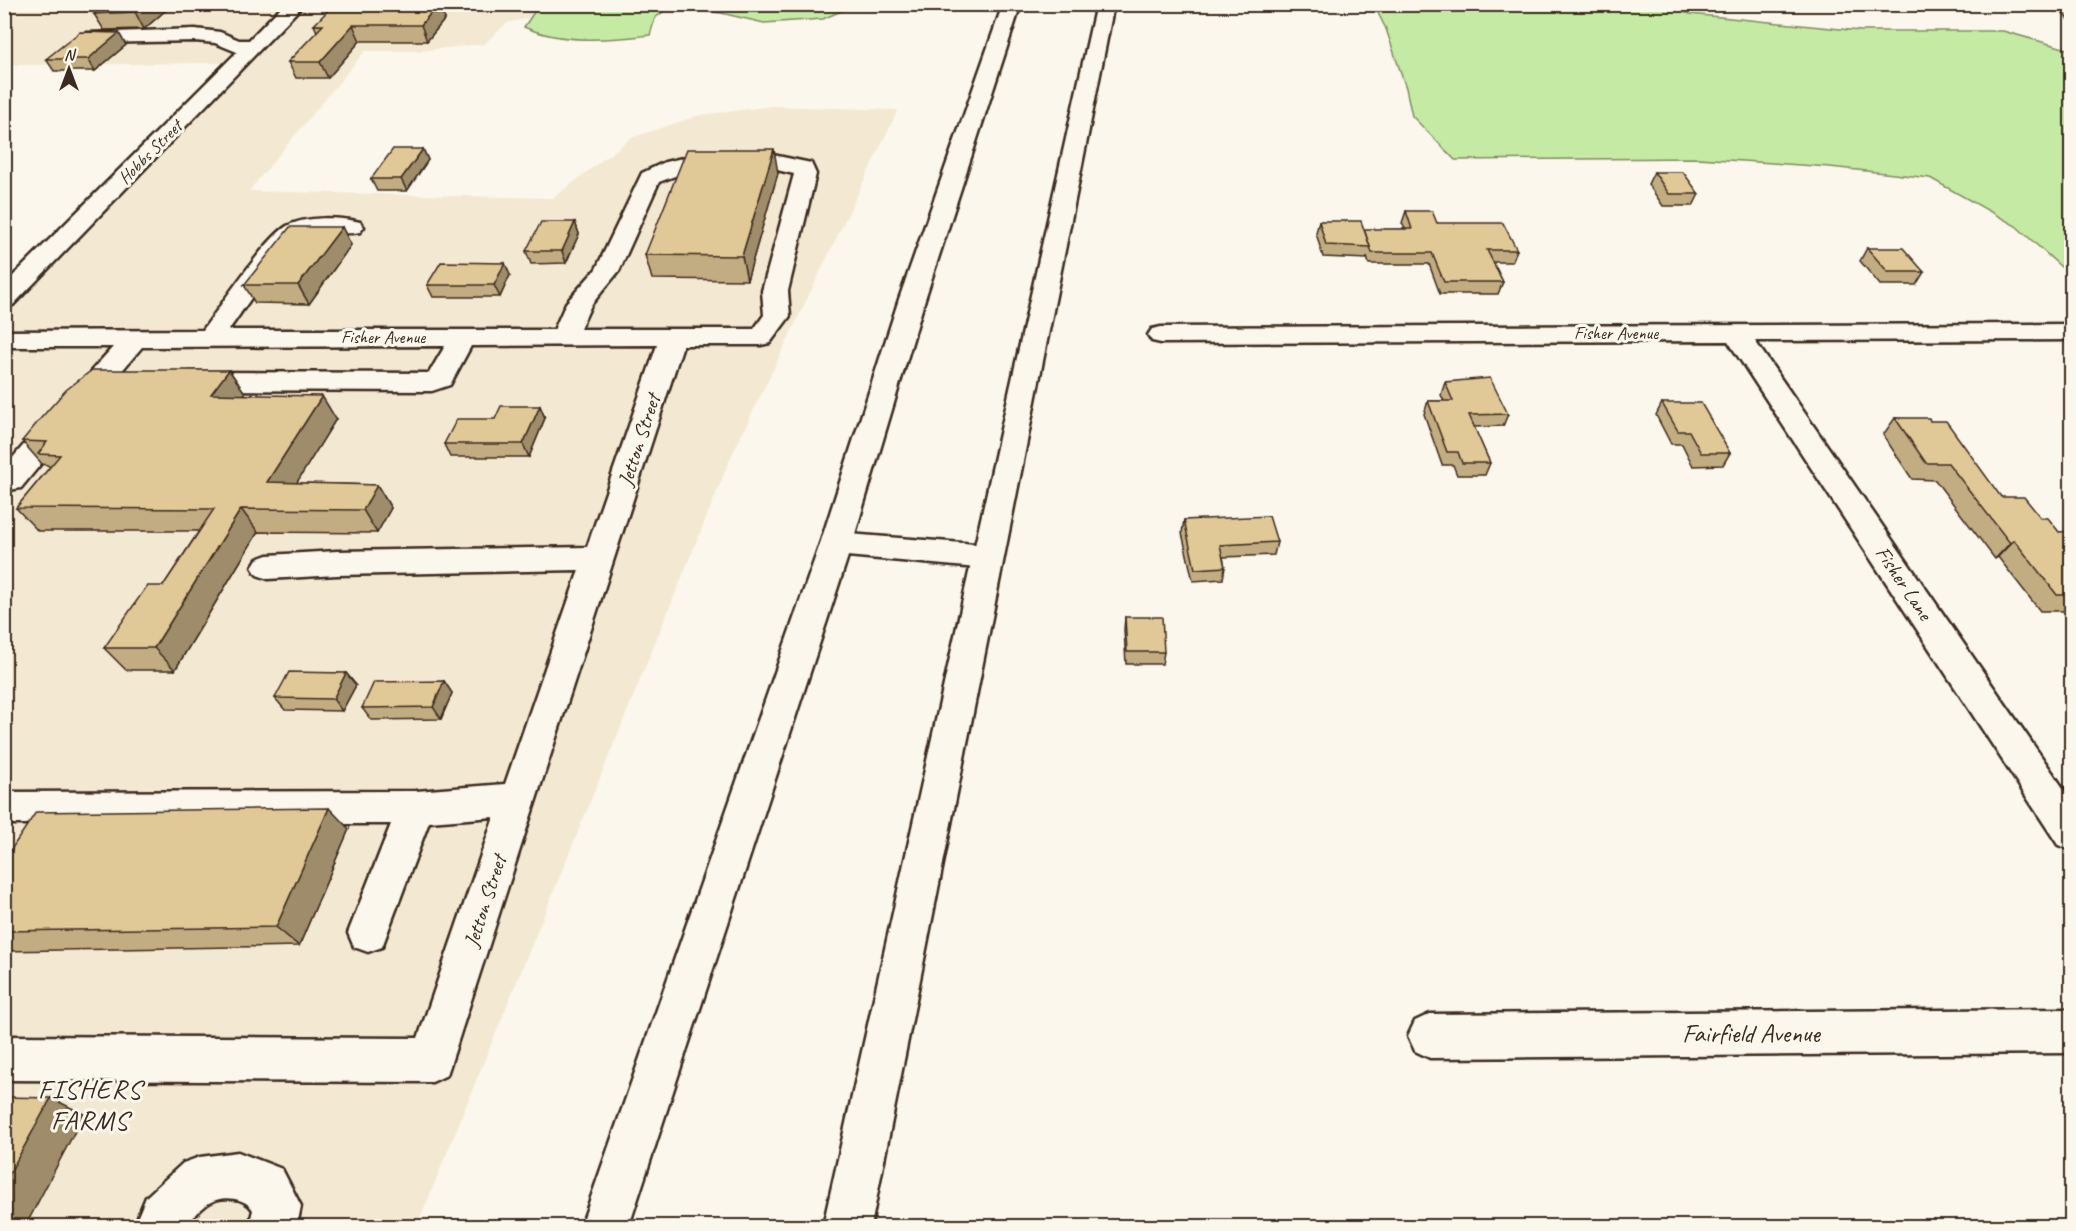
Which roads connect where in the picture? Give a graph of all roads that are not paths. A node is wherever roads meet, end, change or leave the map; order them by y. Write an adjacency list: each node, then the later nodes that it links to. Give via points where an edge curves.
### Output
1 (295, 4): 5 (main road, Hobbs Street)
2 (1012, 4): 19 (main road, via 912,298)
3 (1105, 4): 20 (main road)
4 (94, 37): 5 (main road, via 195,35 220,38 236,46)
5 (254, 46): 7 (main road, Hobbs Street)
6 (352, 227): 14 (main road, via 313,227 294,232)
7 (4, 300)
8 (2072, 332): 9 (main road, Fisher Avenue)
9 (1736, 333): 10 (main road, Fisher Avenue); 26 (main road, Fisher Lane)
10 (1161, 335)
11 (673, 336): 13 (main road, Fisher Avenue); 13 (main road, Fisher Avenue, via 761,337 777,315 775,291 803,168 773,162 691,163 650,178 607,271 579,303); 21 (main road, Jetton Street)
12 (464, 337): 13 (main road, Fisher Avenue); 14 (main road, Fisher Avenue); 17 (main road, via 440,379 432,382 164,381)
13 (564, 337)
14 (212, 338): 16 (main road, Fisher Avenue)
15 (4, 339): 16 (main road, Fisher Avenue)
16 (134, 339): 17 (main road)
17 (83, 398): 18 (main road)
18 (12, 475)
19 (836, 544): 20 (main road); 31 (main road)
20 (988, 557): 36 (main road)
21 (599, 558): 22 (main road); 23 (main road, Jetton Street)
22 (268, 567)
23 (519, 799): 24 (main road); 30 (main road, Jetton Street, via 432,1060)
24 (416, 807): 25 (main road); 27 (main road)
25 (4, 808)
26 (2072, 833)
27 (368, 933)
28 (2072, 1031): 29 (main road, Fairfield Avenue)
29 (1430, 1036)
30 (4, 1058)
31 (626, 1166): 34 (main road); 35 (main road)
32 (158, 1227): 33 (main road, via 163,1214 200,1180 238,1174 265,1186 277,1206)
33 (273, 1227)
34 (588, 1227)
35 (605, 1227)
36 (847, 1227)

